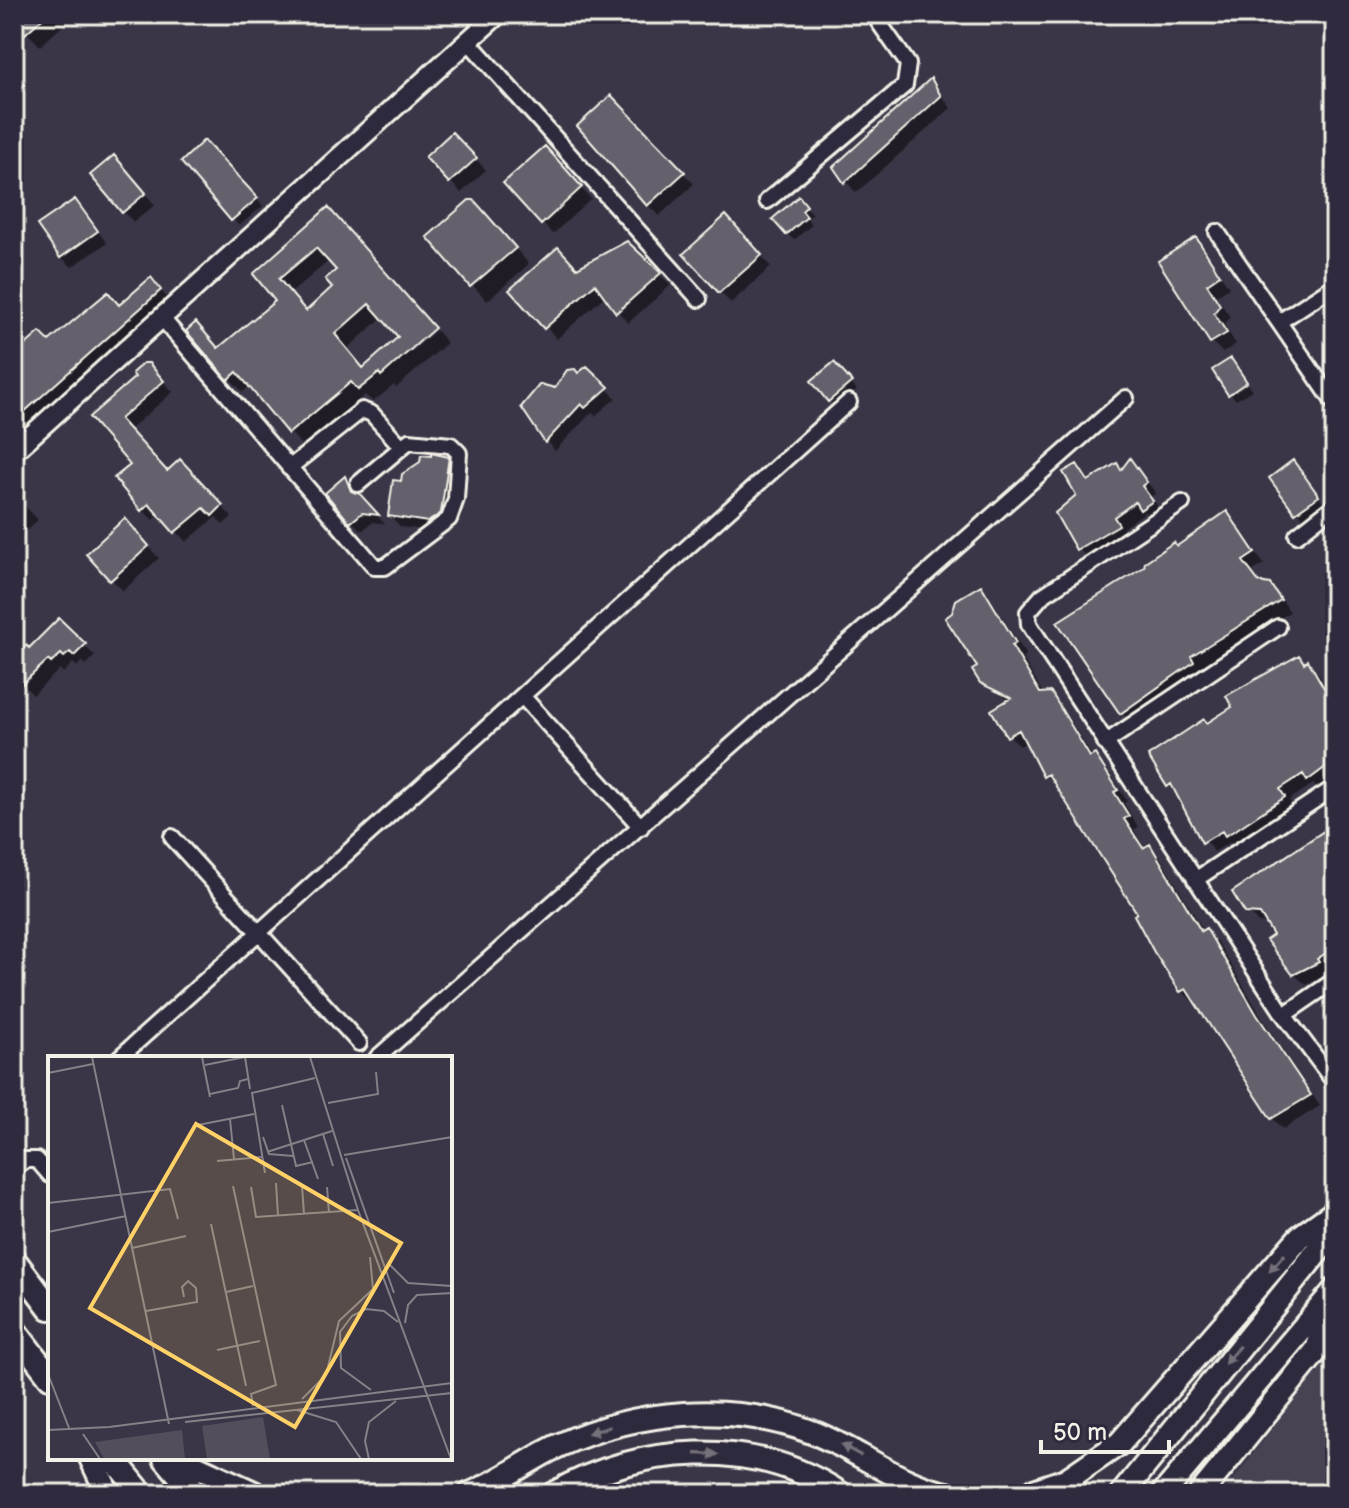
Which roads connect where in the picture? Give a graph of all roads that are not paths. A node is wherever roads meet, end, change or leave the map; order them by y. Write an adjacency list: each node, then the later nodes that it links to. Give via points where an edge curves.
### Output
1 (498, 14): 3 (street)
2 (873, 14): 4 (street, via 908,64 905,85)
3 (468, 41): 7 (street); 8 (street)
4 (767, 201)
5 (1217, 232): 9 (street)
6 (1335, 285): 9 (street)
7 (699, 299)
8 (161, 317): 14 (street); 15 (street)
9 (1279, 322): 12 (street)
10 (1126, 398): 24 (street)
11 (849, 402): 21 (street)
12 (1335, 404)
13 (401, 446): 15 (street, via 362,410); 15 (street, via 413,440 455,448 460,458 456,499 445,524 385,567 371,563); 16 (street)
14 (14, 451)
15 (289, 468)
16 (358, 484)
17 (1182, 503): 22 (street, via 1042,596 1028,612 1034,635)
18 (1335, 505): 19 (street)
19 (1297, 535)
20 (1278, 627): 22 (street)
21 (523, 697): 24 (street); 27 (street)
22 (1105, 743): 26 (street)
23 (1335, 787): 26 (street)
24 (641, 827): 32 (street)
25 (172, 837): 27 (street)
26 (1195, 880): 29 (street)
27 (259, 933): 30 (street); 31 (street)
28 (1335, 980): 29 (street)
29 (1284, 1015): 33 (street)
30 (359, 1043)
31 (121, 1056)
32 (379, 1056)
33 (1335, 1083)
34 (14, 1168): 35 (street, via 37,1160)
35 (48, 1173)
36 (1335, 1212): 55 (highway, one-way to 55, via 1300,1237 1120,1443 1084,1470)
37 (1335, 1230): 56 (highway, one-way to 56)
38 (14, 1260): 40 (highway)
39 (1335, 1291): 57 (highway); 58 (highway, via 1317,1350)
40 (48, 1305)
41 (14, 1330): 42 (highway)
42 (48, 1374)
43 (92, 1460): 47 (highway)
44 (115, 1460): 48 (highway)
45 (167, 1460): 49 (highway)
46 (182, 1460): 50 (highway)
47 (108, 1494)
48 (142, 1494)
49 (195, 1494)
50 (256, 1494)
51 (470, 1494): 54 (highway, one-way to 51, via 897,1477 809,1431 765,1418 718,1414 649,1418 604,1428 559,1445)
52 (553, 1494): 53 (highway, one-way to 53, via 637,1460 706,1453 771,1464)
53 (841, 1494)
54 (947, 1494)
55 (1025, 1494)
56 (1122, 1494)
57 (1163, 1494)
58 (1200, 1494)

